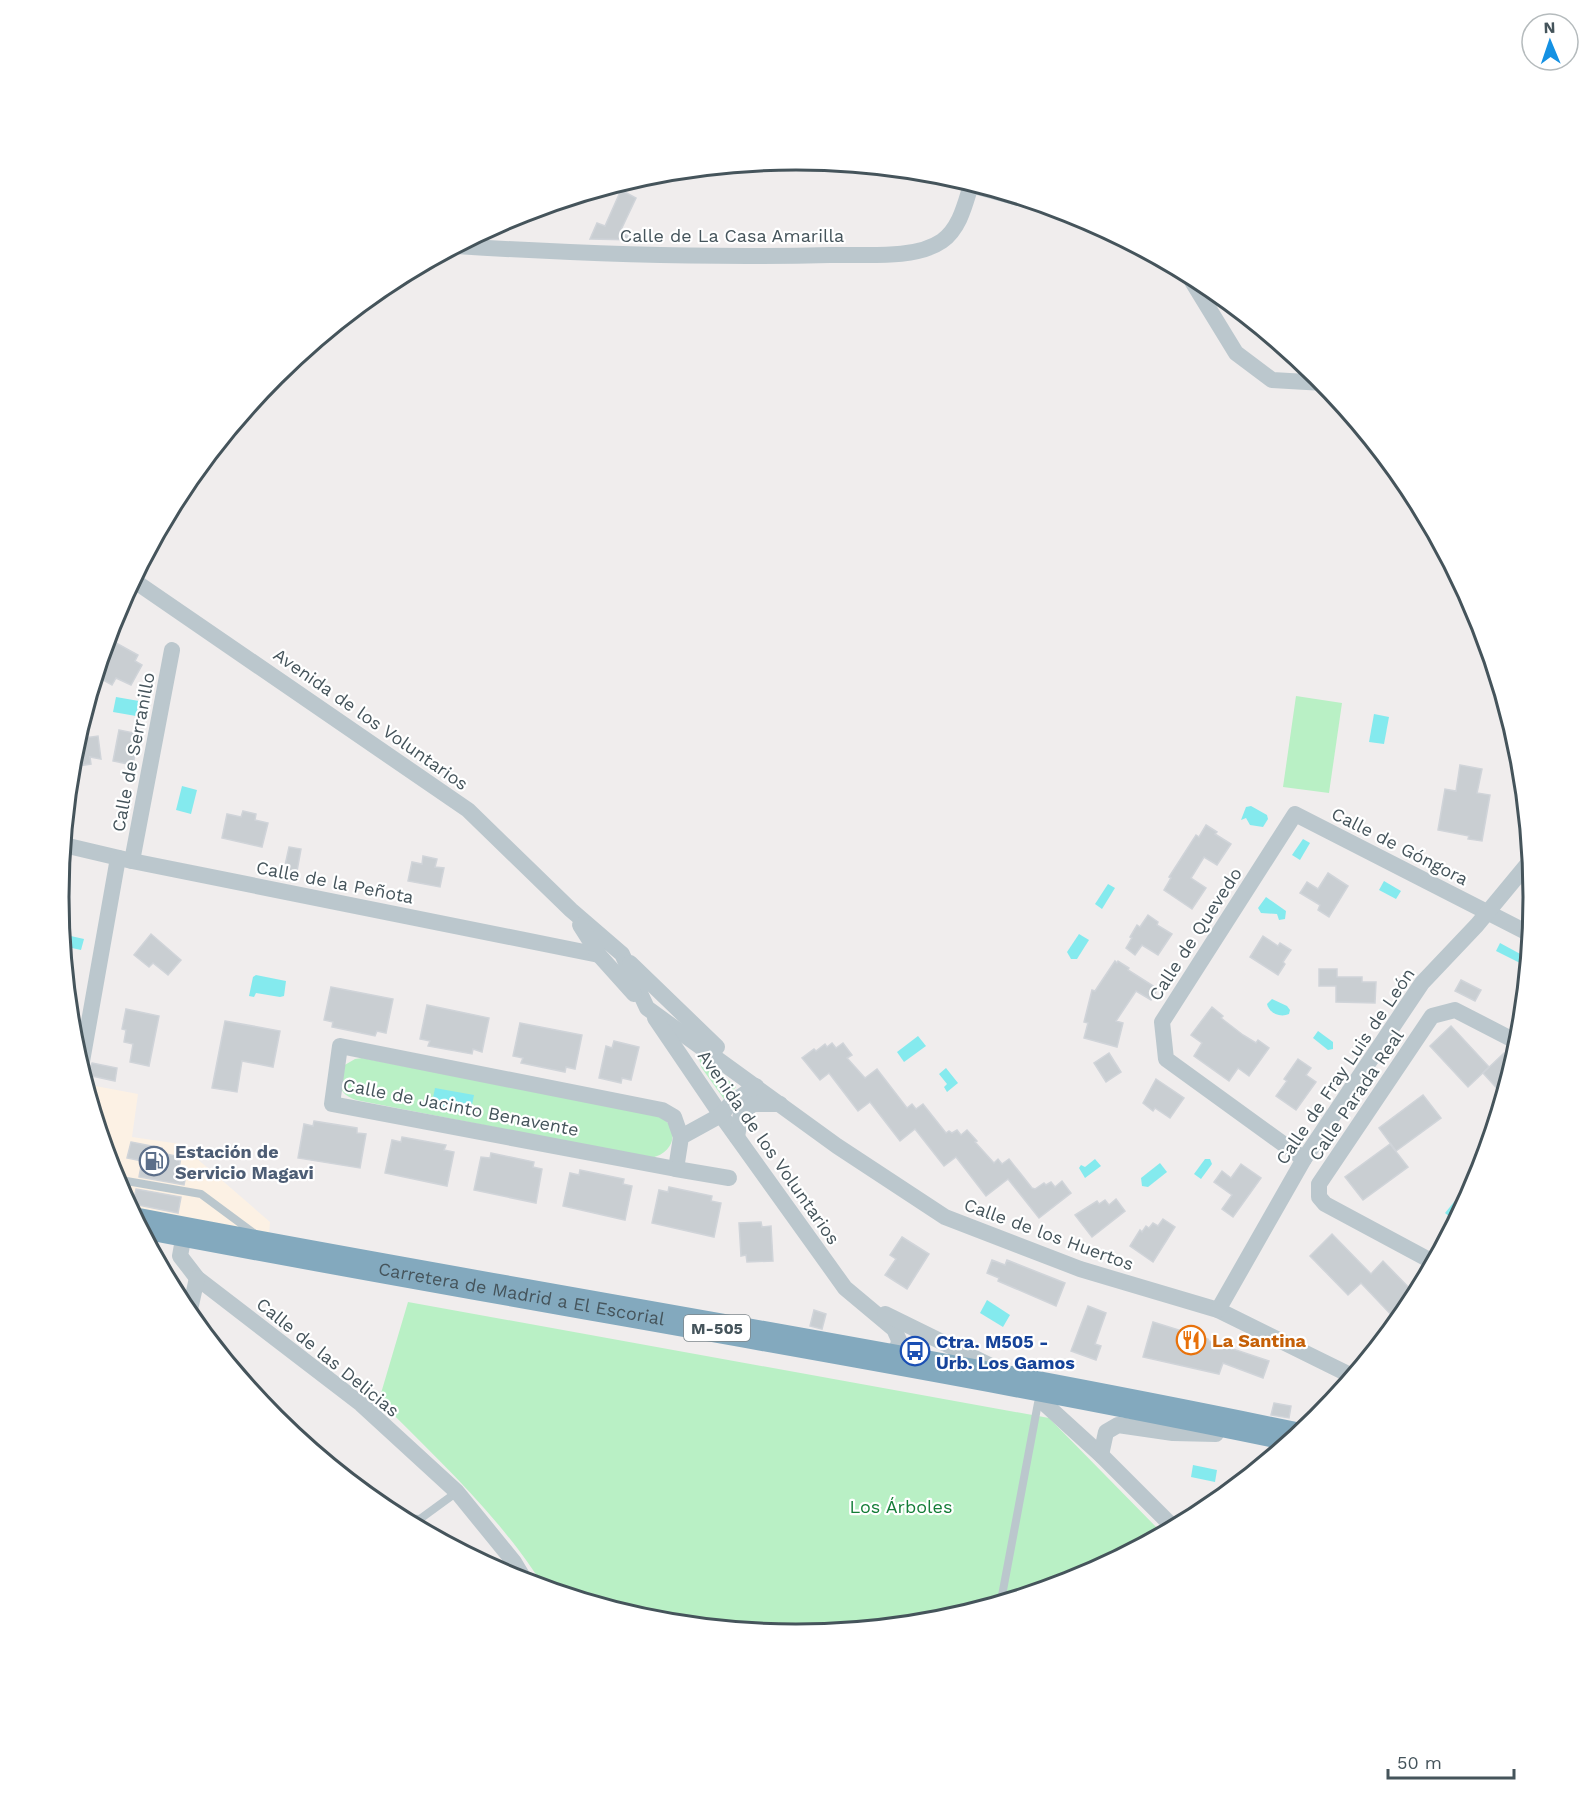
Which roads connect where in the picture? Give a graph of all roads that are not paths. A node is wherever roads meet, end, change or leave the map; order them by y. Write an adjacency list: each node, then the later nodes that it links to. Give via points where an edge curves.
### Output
1 (963, 189): 2 (street, Calle de La Casa Amarilla, via 958,224 943,241 913,252 774,256 573,254)
2 (469, 247)
3 (1198, 291): 4 (street, via 1236,353 1272,380)
4 (1310, 382)
5 (140, 585): 11 (street, Avenida de los Voluntarios, via 468,810)
6 (172, 650): 9 (street, Calle de Serranillo)
7 (1295, 814): 12 (street, Calle de Góngora); 24 (street, Calle de Quevedo, via 1162,1022 1166,1059)
8 (71, 847): 9 (street, Calle de la Peñota)
9 (125, 860): 15 (street, Calle de la Peñota); 18 (street, Calle de Serranillo)
10 (1522, 870): 12 (street, Calle de Fray Luis de León)
11 (571, 910): 14 (street, Avenida de los Voluntarios); 15 (street, Avenida de los Voluntarios)
12 (1486, 912): 13 (street, Calle de Góngora); 24 (street, Calle de Fray Luis de León, via 1422,983)
13 (1522, 930)
14 (621, 954): 16 (street, Avenida de los Voluntarios); 19 (street, Calle de los Huertos)
15 (599, 955): 16 (street, Avenida de los Voluntarios)
16 (647, 1008): 19 (street, Calle de los Huertos); 21 (street, Avenida de los Voluntarios)
17 (1509, 1038): 32 (street, Calle Parada Real, via 1455,1010 1432,1016 1319,1184 1319,1197 1325,1204)
18 (85, 1047)
19 (756, 1086): 20 (street, Calle de los Huertos); 21 (street)
20 (780, 1104): 23 (street, via 753,1104 741,1113); 36 (street, Calle de los Huertos, via 945,1217 1080,1269)
21 (721, 1115): 22 (street); 23 (street, Avenida de los Voluntarios)
22 (681, 1137): 25 (street); 25 (street, Calle de Jacinto Benavente, via 674,1118 662,1110 340,1046 332,1104)
23 (737, 1137): 35 (street, Avenida de los Voluntarios, via 845,1288)
24 (1304, 1159): 36 (street, Calle de Fray Luis de León)
25 (676, 1169): 26 (street, Calle de Jacinto Benavente)
26 (729, 1178)
27 (127, 1181): 31 (lane, via 201,1194)
28 (147, 1224): 31 (highway, Carretera de Madrid a El Escorial / M-505)
29 (156, 1241): 30 (highway, Carretera de Madrid a El Escorial / M-505)
30 (182, 1245): 33 (street, Calle de las Delicias, via 180,1256); 39 (highway, Carretera de Madrid a El Escorial / M-505)
31 (278, 1250): 37 (highway, Carretera de Madrid a El Escorial / M-505)
32 (1427, 1259)
33 (197, 1278): 34 (street); 44 (street, Calle de las Delicias, via 361,1404)
34 (192, 1300)
35 (865, 1305): 37 (street, Avenida de los Voluntarios, via 889,1323 899,1340 894,1351); 39 (street, Avenida de los Voluntarios)
36 (1218, 1310): 38 (street, Calle de los Huertos)
37 (880, 1358): 39 (highway, Carretera de Madrid a El Escorial / M-505)
38 (1346, 1373)
39 (1038, 1398): 40 (highway, Carretera de Madrid a El Escorial / M-505); 41 (highway, Carretera de Madrid a El Escorial / M-505); 43 (street, Avenida de los Voluntarios); 48 (lane)
40 (1216, 1434): 42 (highway, Carretera de Madrid a El Escorial / M-505); 43 (street, via 1118,1425 1106,1432)
41 (1283, 1435)
42 (1271, 1446)
43 (1101, 1455): 46 (street, Avenida de los Voluntarios)
44 (457, 1492): 45 (lane); 47 (street, Calle de las Delicias)
45 (424, 1521)
46 (1167, 1521)
47 (517, 1568)
48 (1002, 1593)

